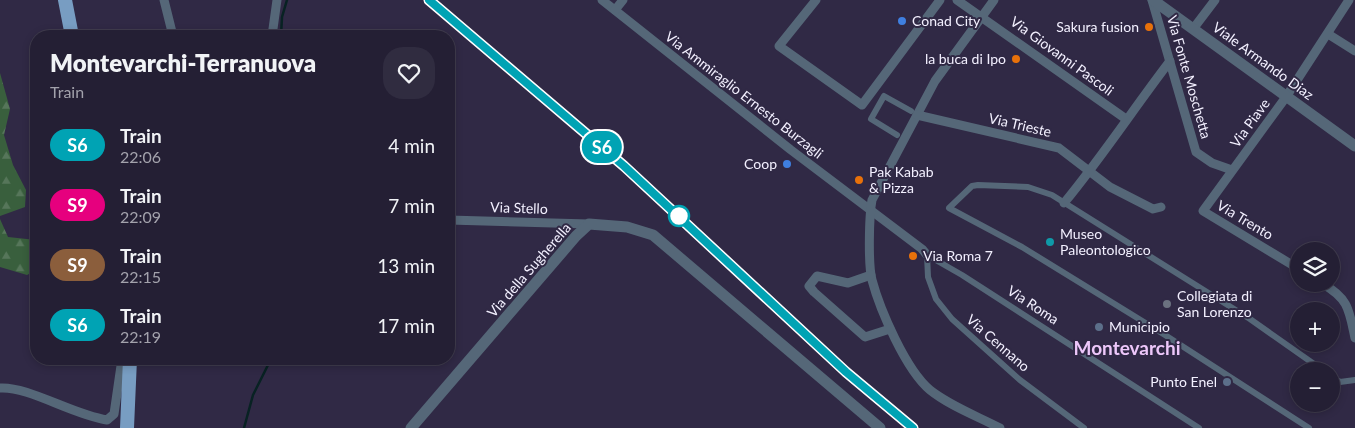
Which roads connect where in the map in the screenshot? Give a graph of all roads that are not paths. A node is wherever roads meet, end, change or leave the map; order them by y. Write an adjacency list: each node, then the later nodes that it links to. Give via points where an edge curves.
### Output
1 (65, 0): 15 (main road)
2 (164, 0): 16 (street)
3 (277, 0): 17 (street)
4 (602, 0): 13 (street, Via Ammiraglio Ernesto Burzagli)
5 (623, 0): 13 (street)
6 (816, 0): 7 (street, via 780,46 862,105)
7 (940, 0)
8 (957, 0): 14 (street, Via Giovanni Pascoli)
9 (994, 0): 14 (street)
10 (1153, 0): 18 (street, Viale Armando Diaz); 21 (street, Via Fonte Moschetta)
11 (1215, 0): 18 (street)
12 (1349, 0): 19 (street, Via Piave)
13 (615, 10): 31 (street, Via Ammiraglio Ernesto Burzagli)
14 (982, 16): 23 (street); 24 (street, Via Giovanni Pascoli)
15 (71, 30)
16 (172, 30)
17 (273, 30)
18 (1193, 30): 22 (street, Viale Armando Diaz)
19 (1328, 34): 20 (street); 22 (street, Via Piave)
20 (1355, 51)
21 (1170, 61): 24 (street); 27 (street, Via Fonte Moschetta, via 1196,152 1212,163)
22 (1286, 97): 26 (street, Viale Armando Diaz); 27 (street, Via Piave)
23 (914, 113): 25 (street, via 884,96 871,119); 28 (street, Via Trieste, via 1059,148); 31 (street)
24 (1126, 119): 28 (street)
25 (897, 135)
26 (1355, 146)
27 (1232, 170): 32 (street, Via Piave)
28 (1090, 172): 29 (street); 30 (street, Via Trieste, via 1153,209)
29 (1064, 203): 41 (street, via 1250,319); 53 (street, via 1028,187 978,185 972,186 949,208 1022,247)
30 (1161, 208)
31 (870, 210): 35 (street, Via Ammiraglio Ernesto Burzagli); 37 (street)
32 (1203, 211): 36 (street, Via Trento)
33 (455, 220): 34 (street, Via Stello)
34 (589, 224): 48 (street, Via della Sugherella); 49 (street, Via della Sugherella, via 653,235)
35 (927, 255): 51 (street, Via Cennano, via 928,277 936,299 952,319 1020,380); 52 (street, Via Roma)
36 (1290, 264)
37 (871, 275): 39 (street); 39 (street, via 848,283 817,276 809,286 865,337)
38 (1333, 292): 40 (street, via 1348,305)
39 (890, 328): 50 (street, via 921,381 930,390)
40 (1355, 338)
41 (1311, 362)
42 (121, 365): 46 (street, via 114,414 107,420 89,417 15,388)
43 (130, 365): 47 (main road)
44 (1355, 380): 45 (street)
45 (1340, 382)
46 (0, 388)
47 (127, 428)
48 (412, 428)
49 (880, 428)
50 (1000, 428)
51 (1084, 428)
52 (1199, 428)
53 (1308, 428)

